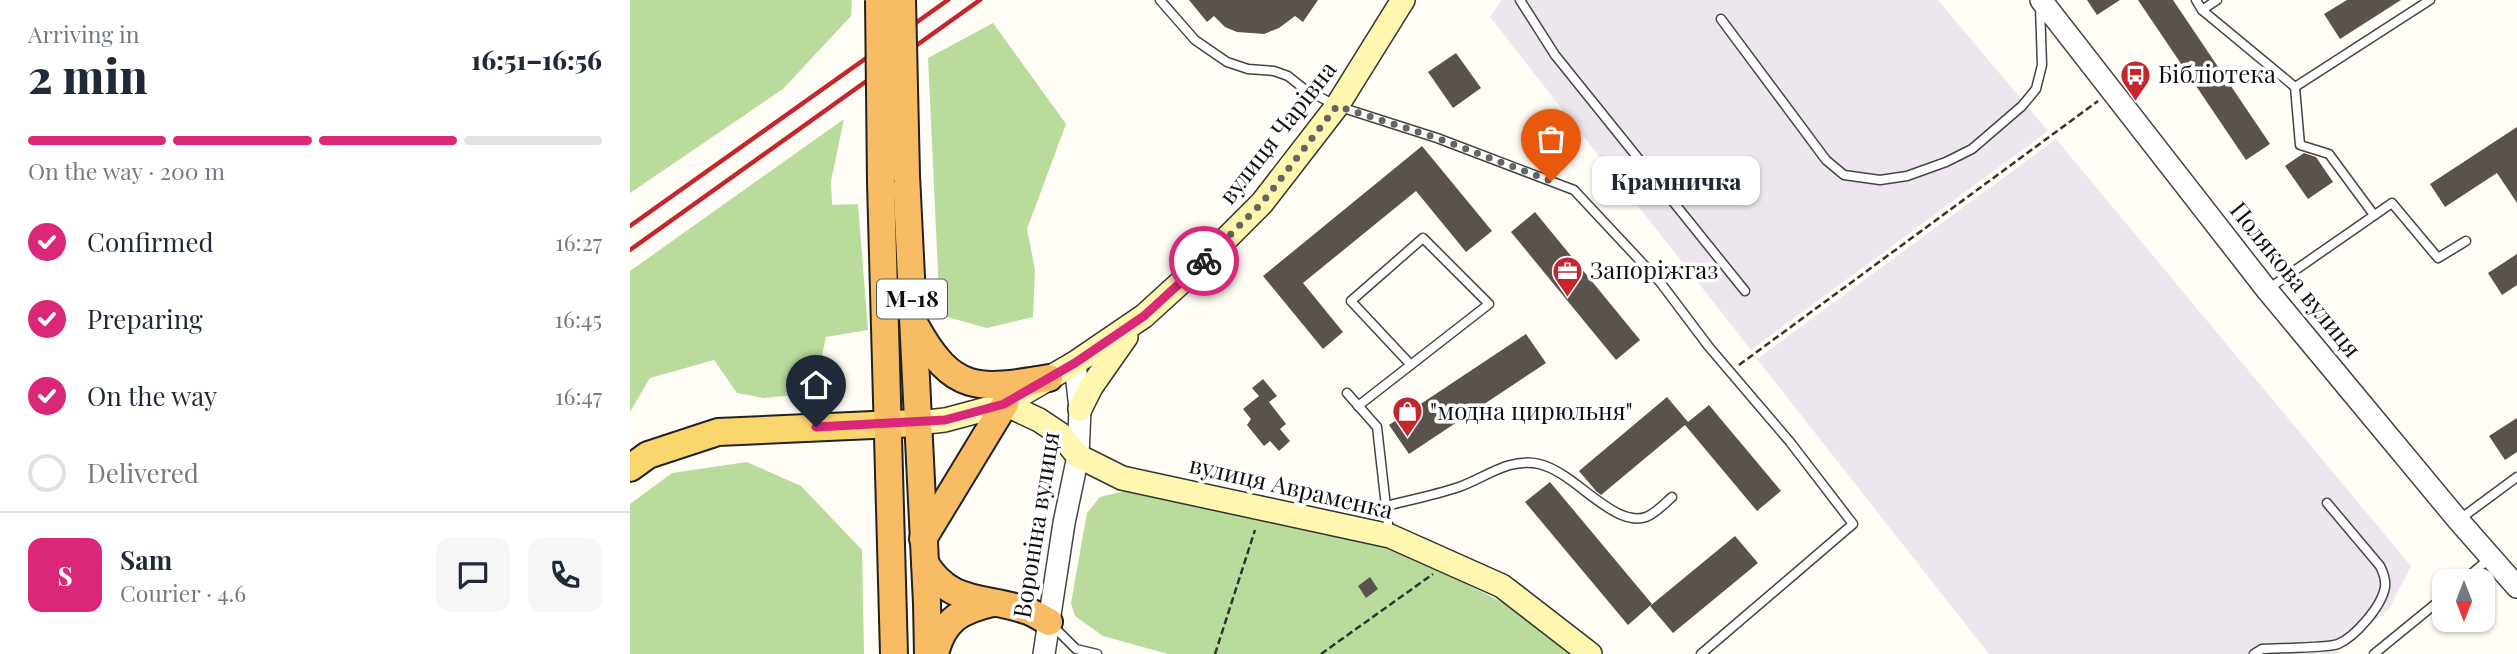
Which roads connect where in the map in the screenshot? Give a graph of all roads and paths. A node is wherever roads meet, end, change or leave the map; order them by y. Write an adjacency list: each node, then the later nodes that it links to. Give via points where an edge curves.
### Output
1 (878, 0): 15 (highway, М-18, bridge)
2 (902, 0): 15 (highway, М-18, bridge)
3 (1160, 0): 14 (lane, via 1195,40 1227,62 1288,76)
4 (1403, 0): 14 (main road, вулиця Чарівна)
5 (1520, 0): 18 (lane, via 1555,55)
6 (2040, 0): 11 (lane, via 2042,65 2036,89 2022,106 1972,149 1908,176 1880,180 1844,175 1826,160); 13 (street, Полякова вулиця)
7 (2196, 0): 10 (lane)
8 (2217, 0): 10 (lane)
9 (2430, 0): 12 (lane)
10 (2202, 10): 12 (lane)
11 (1721, 19)
12 (2295, 87): 16 (lane, via 2300,145 2329,154)
13 (2112, 91): 19 (street, Полякова вулиця); 24 (path)
14 (1337, 106): 20 (main road, вулиця Чарівна, via 1262,203); 24 (lane, via 1574,190 1660,282)
15 (894, 179): 21 (highway, М-18); 31 (highway, М-18)
16 (2374, 215): 17 (lane, via 2392,202 2438,258); 19 (lane)
17 (2466, 241)
18 (1745, 290)
19 (2267, 290): 38 (street, Полякова вулиця)
20 (1144, 316): 22 (main road, вулиця Чарівна); 29 (main road, via 1110,358)
21 (913, 321): 25 (highway, via 930,352 950,373 980,386); 30 (highway, М-18)
22 (1075, 363): 25 (main road, вулиця Чарівна); 29 (street, Вороніна вулиця)
23 (1411, 365): 23 (lane, via 1489,304 1423,238 1351,302); 28 (lane)
24 (1730, 372): 57 (lane, via 1853,524)
25 (1049, 378): 27 (main road, вулиця Чарівна)
26 (1347, 393): 28 (lane)
27 (1004, 404): 30 (main road, вулиця Чарівна); 32 (main road, via 1060,434); 41 (highway)
28 (1358, 406): 37 (lane, via 1377,427)
29 (1080, 409): 32 (street, Вороніна вулиця)
30 (917, 423): 31 (main road); 41 (highway, М-18)
31 (889, 424): 33 (main road, via 718,432 648,456); 49 (highway, М-18)
32 (1078, 456): 40 (main road, вулиця Авраменка, via 1122,478); 48 (street, Вороніна вулиця)
33 (630, 468)
34 (2517, 477): 38 (lane)
35 (1672, 497): 37 (lane, via 1647,517 1612,512 1555,468 1525,462 1460,487)
36 (2327, 503): 58 (lane, via 2380,566 2385,587 2378,602 2360,628 2336,645 2262,649)
37 (1386, 506): 40 (lane)
38 (2458, 520): 42 (street, Полякова вулиця)
39 (1255, 530): 54 (path)
40 (1390, 536): 56 (main road, вулиця Авраменка, via 1502,586)
41 (924, 551): 46 (highway, via 933,576 944,587 960,596); 50 (highway, М-18)
42 (2492, 557): 43 (lane); 45 (street, Полякова вулиця)
43 (2478, 569)
44 (1433, 574): 55 (path)
45 (2517, 587)
46 (994, 602): 48 (highway); 51 (highway, via 958,615 948,625)
47 (2432, 607): 59 (lane)
48 (1049, 622): 52 (street, Вороніна вулиця); 53 (lane, via 1076,649)
49 (894, 654)
50 (928, 654)
51 (935, 654)
52 (1044, 654)
53 (1097, 654)
54 (1215, 654)
55 (1321, 654)
56 (1590, 654)
57 (1701, 654)
58 (2254, 654)
59 (2374, 654)

